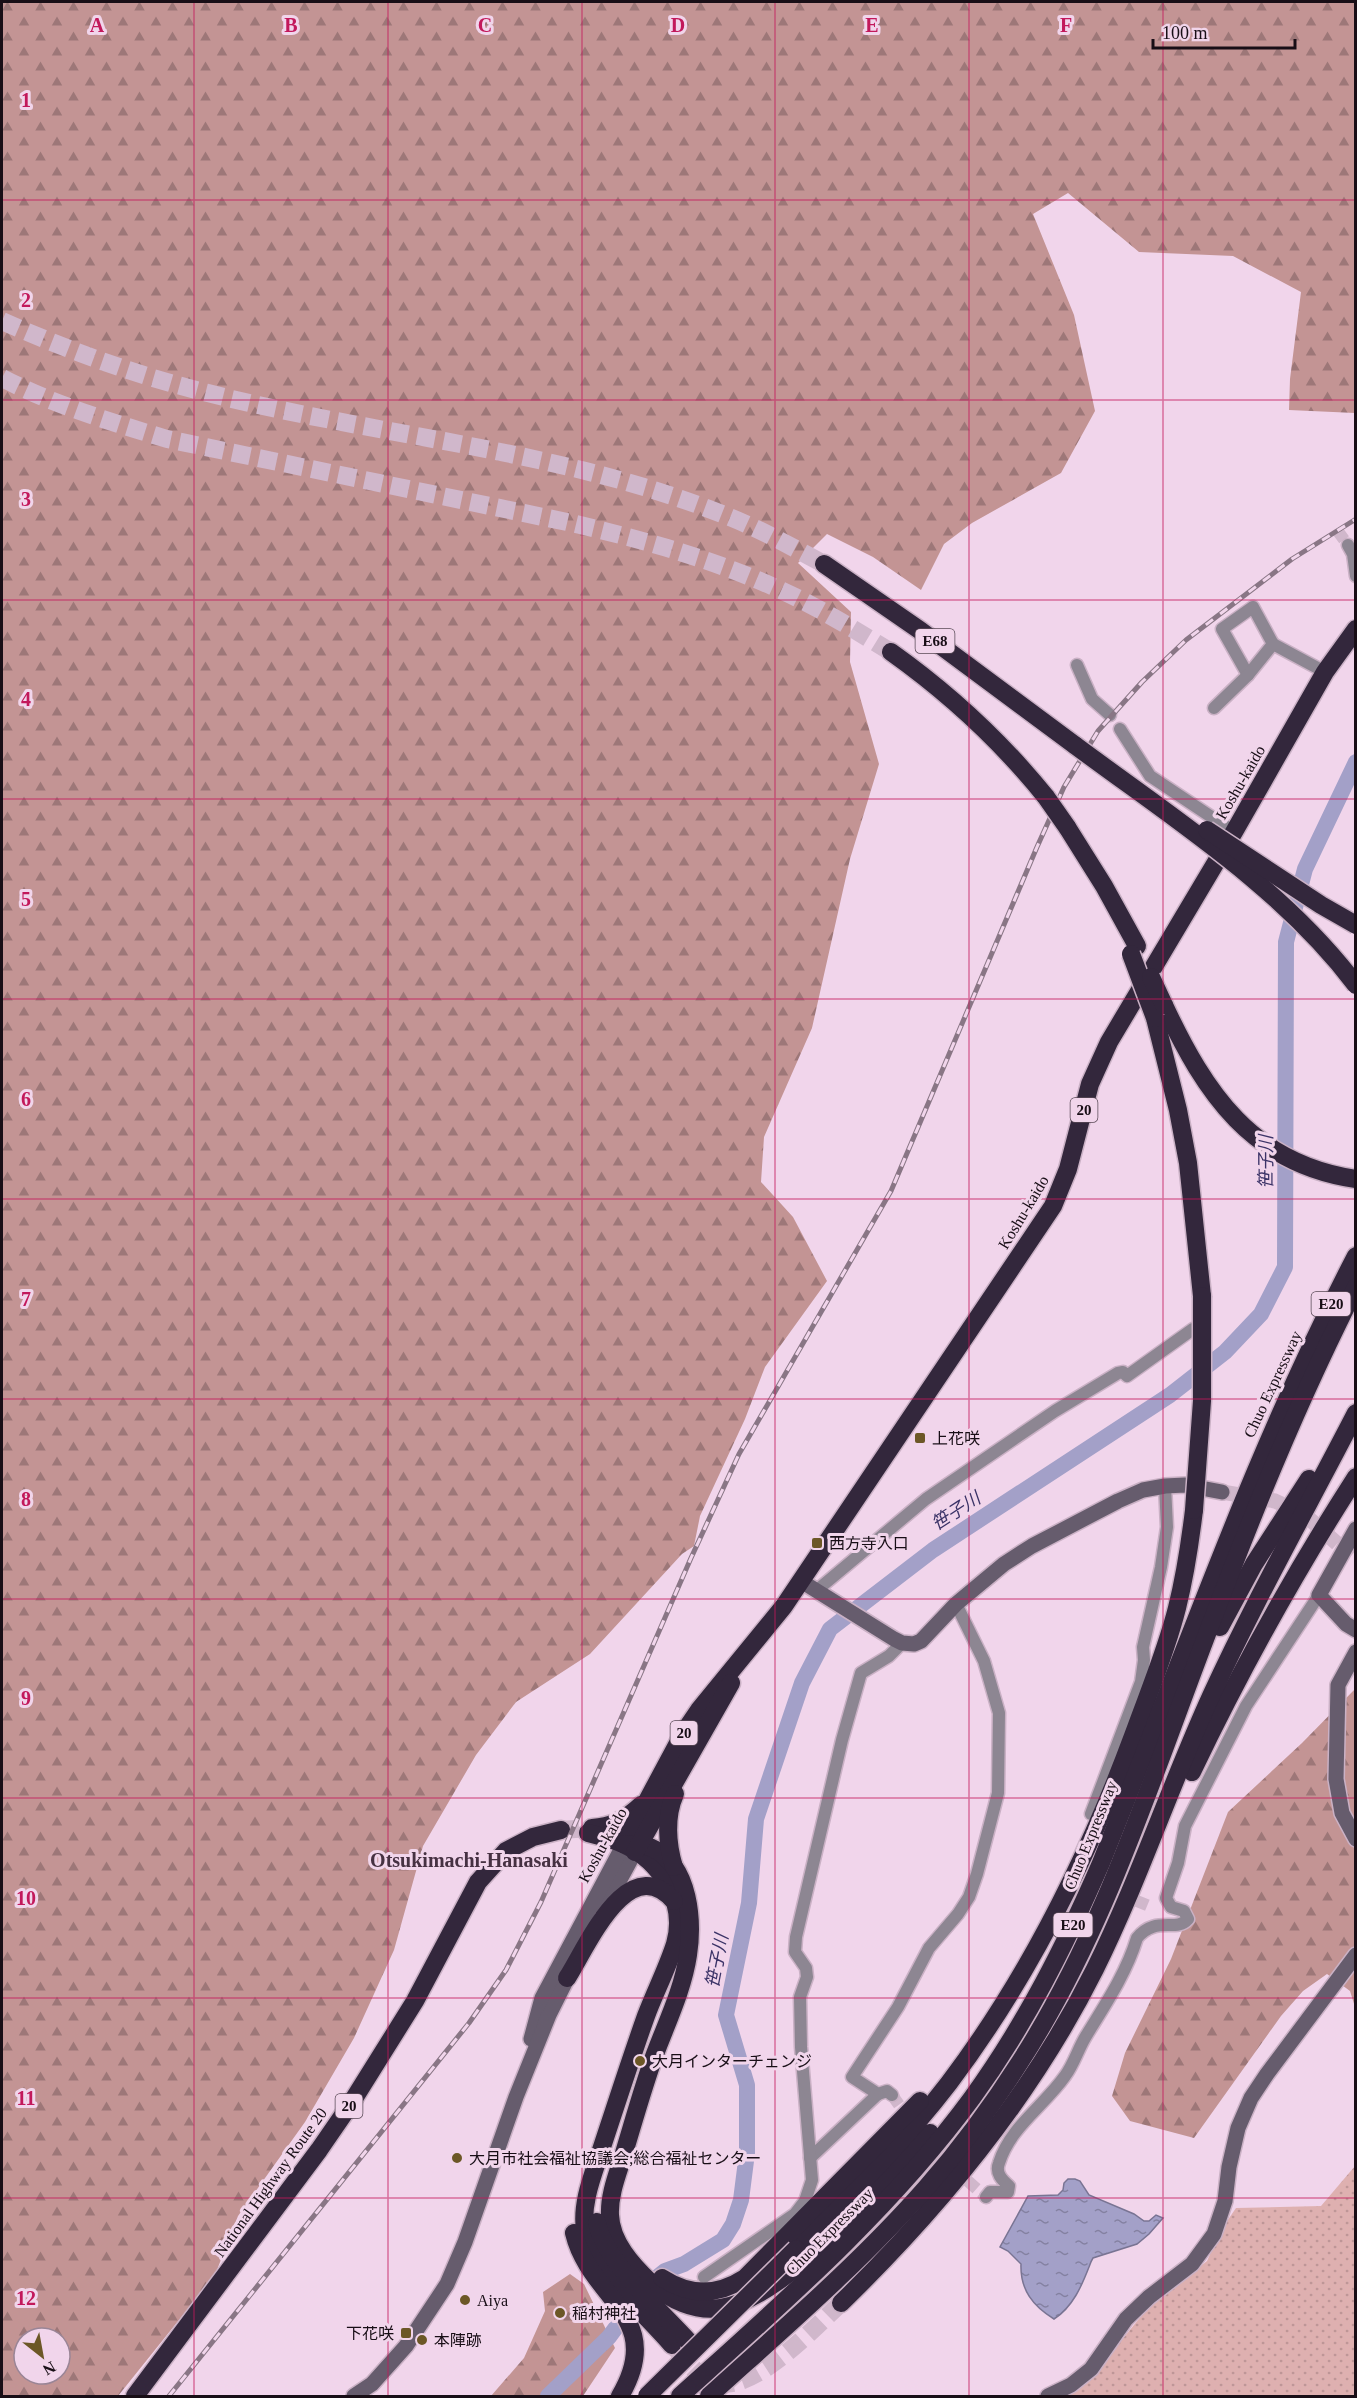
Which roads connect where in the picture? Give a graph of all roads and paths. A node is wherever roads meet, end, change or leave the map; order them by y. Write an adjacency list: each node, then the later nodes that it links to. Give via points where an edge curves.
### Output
1 (1348, 545): 3 (street)
2 (824, 564): 13 (highway, E68)
3 (1356, 576)
4 (1356, 629): 8 (highway, Koshu-kaido / 20)
5 (1273, 644): 8 (street); 9 (street); 9 (street, via 1253,607 1222,629)
6 (891, 652): 17 (highway, E68, bridge, via 964,709 1046,797 1083,853 1134,950)
7 (1077, 666): 11 (street, via 1092,699)
8 (1325, 672): 14 (highway, Koshu-kaido / 20)
9 (1248, 675): 10 (street)
10 (1214, 708)
11 (1110, 715)
12 (1120, 729): 14 (street, via 1150,776)
13 (1077, 746): 15 (highway, bridge); 16 (highway, bridge, via 1268,892 1318,939)
14 (1234, 832): 29 (highway, Koshu-kaido / 20, via 1108,1042 1090,1084 1068,1169 1053,1206)
15 (1356, 925)
16 (1356, 985)
17 (1159, 1012): 18 (highway, via 1211,1091 1239,1124 1296,1163); 45 (highway, bridge, via 1188,1163 1202,1296 1202,1401 1194,1510 1186,1571 1166,1646 1106,1805)
18 (1356, 1179)
19 (1356, 1256): 22 (highway, Chuo Expressway / E20)
20 (1356, 1287): 22 (highway, Chuo Expressway / E20)
21 (1193, 1329): 29 (street, via 1127,1376 1118,1373 1055,1411)
22 (1314, 1356): 39 (highway, Chuo Expressway / E20); 46 (highway, Chuo Expressway / E20, via 1261,1456 1101,1863)
23 (1356, 1403): 39 (highway, via 1237,1593)
24 (1356, 1413): 49 (highway, via 1233,1648 1138,1876)
25 (1356, 1477): 49 (highway, via 1307,1556 1235,1687 1098,1970)
26 (1166, 1486): 27 (street, via 1185,1485); 31 (street, via 1143,1490 1118,1501 1032,1546); 38 (street, via 1167,1527 1143,1647 1141,1682)
27 (1222, 1492)
28 (1356, 1529): 30 (street)
29 (809, 1586): 33 (highway, Koshu-kaido / 20); 34 (street)
30 (1319, 1595): 32 (street); 54 (street, via 1246,1706 1185,1826 1166,1898 1171,1907 1184,1911 1188,1919 1180,1925 1159,1924 1137,1938 1104,2009 1065,2075 1008,2143 998,2166 998,2173 1009,2186 1008,2192 990,2192)
31 (956, 1604): 34 (street, via 921,1641); 50 (street, via 984,1661 999,1713 998,1793 969,1897 929,1948 898,2007 852,2077)
32 (1356, 1630)
33 (763, 1633): 36 (highway, Koshu-kaido / 20); 37 (highway, Koshu-kaido / 20, via 699,1710)
34 (898, 1641): 53 (street, via 889,1656 861,1673 796,1936 795,1952 807,1977 800,1997)
35 (1356, 1652): 41 (street, via 1338,1685 1336,1779 1342,1813)
36 (701, 1735): 42 (highway, Koshu-kaido / 20); 43 (highway, via 670,1809 669,1843)
37 (652, 1793): 42 (highway, Koshu-kaido / 20); 42 (highway, via 625,1819 590,1830)
38 (1091, 1814)
39 (1140, 1816): 64 (highway, Chuo Expressway / E20, via 1064,1985 1022,2060 971,2132 927,2188 854,2263)
40 (561, 1830): 59 (highway, National Highway Route 20 / 20, via 533,1837 506,1851 478,1882 415,2001 350,2104)
41 (1356, 1839)
42 (633, 1847): 43 (highway, via 654,1849); 44 (highway, via 659,1871); 48 (street, Koshu-kaido); 52 (street, Koshu-kaido, via 542,1998)
43 (675, 1869): 55 (highway, via 690,1918 688,1957 638,2106 608,2167 596,2210 599,2235)
44 (675, 1902): 48 (highway, via 653,1886 626,1892 607,1912); 55 (highway, via 675,1944 616,2099 594,2139 574,2202 572,2218 577,2246 586,2265)
45 (1049, 1929): 56 (highway, via 969,2044 903,2119 745,2278 720,2291); 62 (highway, bridge, via 1002,2009 948,2085 885,2159)
46 (1060, 1952): 56 (highway, via 975,2082 845,2223 754,2298 719,2308); 63 (highway, Chuo Expressway / E20, via 1031,2008 973,2097 911,2175 840,2249)
47 (1356, 1955): 65 (street, via 1251,2098 1238,2128 1225,2201 1214,2234 1192,2264 1126,2319 1091,2369)
48 (567, 1978): 52 (street, Koshu-kaido)
49 (1068, 2018): 57 (highway, via 1026,2087 976,2155 913,2230)
50 (878, 2094): 51 (street, via 887,2091); 53 (street)
51 (892, 2095)
52 (516, 2097): 60 (street, Koshu-kaido, via 447,2284 406,2346 372,2384)
53 (810, 2158): 56 (street, via 812,2180 805,2201 795,2214)
54 (986, 2197)
55 (616, 2264): 56 (highway, via 657,2288); 58 (highway); 61 (highway, via 617,2303 635,2340 633,2368)
56 (696, 2292)
57 (842, 2303)
58 (677, 2339)
59 (135, 2397)
60 (354, 2397)
61 (620, 2397)
62 (647, 2397)
63 (680, 2397)
64 (709, 2397)
65 (1048, 2397)

